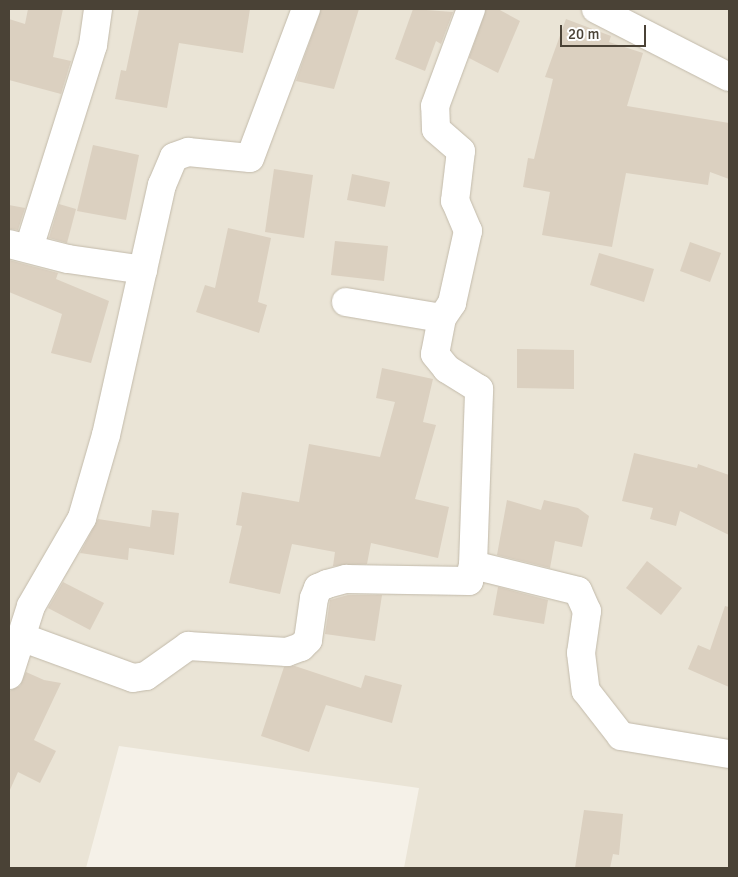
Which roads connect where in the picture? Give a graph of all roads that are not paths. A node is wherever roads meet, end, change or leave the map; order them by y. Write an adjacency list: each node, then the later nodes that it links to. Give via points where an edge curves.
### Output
1 (98, 9): 6 (street, via 93,45)
2 (306, 9): 7 (street, via 250,158 188,152 174,158 156,205)
3 (472, 9): 9 (street, via 435,106 436,129 460,151 455,201 468,231 452,303)
4 (596, 9): 5 (street)
5 (729, 77)
6 (19, 246): 7 (street, via 68,259)
7 (143, 270): 11 (street, via 106,435 82,518 31,606)
8 (346, 302): 9 (street)
9 (442, 318): 10 (street, via 435,354 447,369 479,388)
10 (473, 565): 11 (street, via 469,581 346,579 327,584 318,588 308,640 301,647 287,652 188,646 146,676 133,678); 13 (street, via 578,591 587,611 581,653 586,691 621,736)
11 (21, 637): 12 (street)
12 (9, 675)
13 (729, 754)

